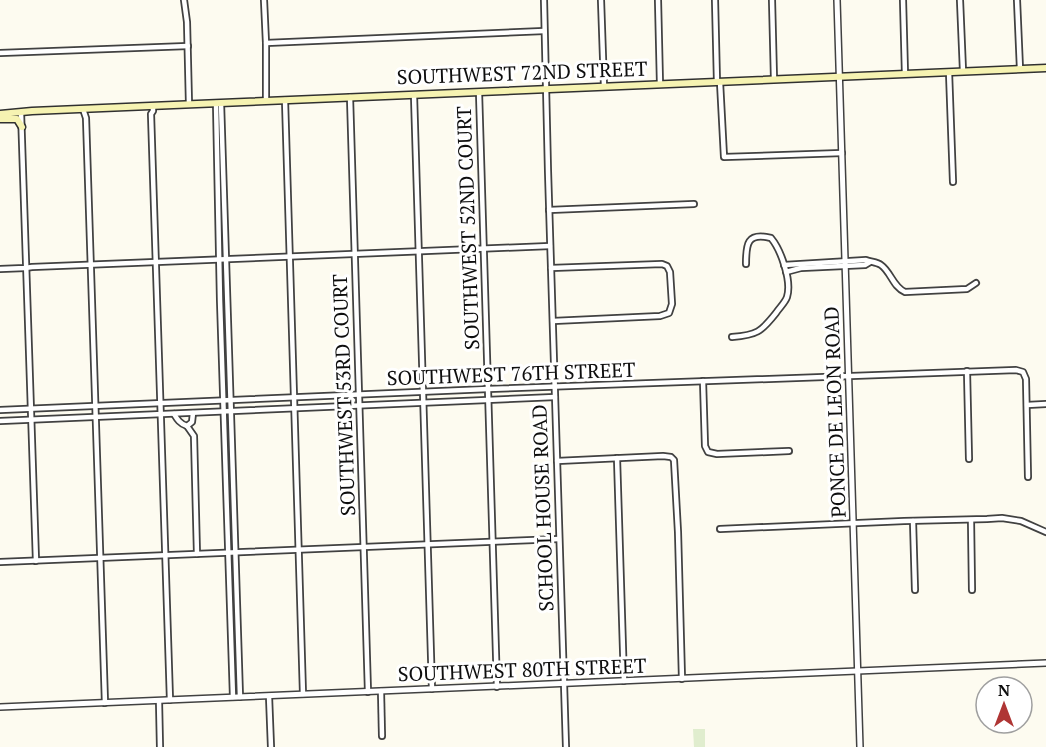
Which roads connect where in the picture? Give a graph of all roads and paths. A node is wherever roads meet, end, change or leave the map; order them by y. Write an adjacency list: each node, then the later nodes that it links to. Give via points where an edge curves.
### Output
1 (184, 0): 14 (street)
2 (264, 0): 13 (street)
3 (544, 0): 12 (street, SCHOOL HOUSE ROAD)
4 (601, 0): 25 (street)
5 (658, 0): 24 (street)
6 (715, 0): 23 (street)
7 (771, 0): 22 (street)
8 (837, 0): 21 (street, PONCE DE LEON ROAD)
9 (903, 0): 20 (street)
10 (960, 0): 18 (street)
11 (1017, 0): 17 (street)
12 (544, 31): 13 (street); 26 (street, SCHOOL HOUSE ROAD)
13 (266, 42): 31 (street)
14 (188, 46): 15 (street); 33 (street)
15 (0, 53)
16 (1046, 68): 17 (main road, SOUTHWEST 72ND STREET)
17 (1020, 69): 18 (main road, SOUTHWEST 72ND STREET)
18 (963, 71): 19 (main road, SOUTHWEST 72ND STREET)
19 (949, 72): 20 (main road, SOUTHWEST 72ND STREET); 41 (street)
20 (905, 74): 21 (main road, SOUTHWEST 72ND STREET)
21 (840, 77): 22 (main road, SOUTHWEST 72ND STREET); 40 (street, PONCE DE LEON ROAD)
22 (774, 79): 23 (main road, SOUTHWEST 72ND STREET)
23 (719, 82): 24 (main road, SOUTHWEST 72ND STREET); 40 (street, via 724,157)
24 (660, 84): 25 (main road, SOUTHWEST 72ND STREET)
25 (604, 86): 26 (main road, SOUTHWEST 72ND STREET)
26 (546, 89): 27 (main road, SOUTHWEST 72ND STREET); 43 (street, SCHOOL HOUSE ROAD)
27 (479, 92): 28 (main road, SOUTHWEST 72ND STREET); 45 (street, SOUTHWEST 52ND COURT)
28 (414, 95): 29 (main road, SOUTHWEST 72ND STREET); 46 (street)
29 (350, 98): 30 (main road, SOUTHWEST 72ND STREET); 47 (street, SOUTHWEST 53RD COURT)
30 (285, 100): 31 (main road, SOUTHWEST 72ND STREET); 48 (street)
31 (266, 101): 32 (main road, SOUTHWEST 72ND STREET)
32 (219, 103): 33 (main road, SOUTHWEST 72ND STREET); 49 (street); 50 (street)
33 (189, 104): 34 (main road, SOUTHWEST 72ND STREET)
34 (150, 106): 35 (main road, SOUTHWEST 72ND STREET); 51 (street)
35 (86, 109): 36 (main road, SOUTHWEST 72ND STREET); 54 (street)
36 (21, 112): 37 (main road, SOUTHWEST 72ND STREET); 39 (street)
37 (0, 114)
38 (0, 119): 39 (main road, via 17,119)
39 (22, 127): 57 (street)
40 (842, 153): 53 (street, PONCE DE LEON ROAD)
41 (953, 182)
42 (694, 204): 43 (street)
43 (549, 210): 44 (street, SCHOOL HOUSE ROAD)
44 (550, 246): 45 (street); 58 (street, SCHOOL HOUSE ROAD)
45 (483, 248): 46 (street); 68 (street, SOUTHWEST 52ND COURT)
46 (419, 252): 47 (street); 69 (street)
47 (355, 255): 48 (street); 70 (street, SOUTHWEST 53RD COURT)
48 (291, 258): 50 (street); 72 (street)
49 (219, 260): 50 (street); 51 (street); 75 (street)
50 (226, 260): 73 (street)
51 (155, 263): 54 (street); 77 (street)
52 (746, 264): 55 (street, via 748,243 768,237)
53 (845, 264): 56 (street); 61 (street, via 866,260 877,263 905,292 967,289); 65 (street, PONCE DE LEON ROAD)
54 (91, 265): 57 (street); 80 (street)
55 (784, 265): 56 (street); 60 (street)
56 (804, 266): 60 (street)
57 (28, 268): 59 (street); 84 (street)
58 (551, 268): 62 (street, SCHOOL HOUSE ROAD); 62 (street, via 665,265 670,272 672,304 669,313 657,317)
59 (0, 269)
60 (786, 272): 63 (street, via 788,294 767,324 757,332)
61 (976, 283)
62 (553, 321): 67 (street, SCHOOL HOUSE ROAD)
63 (732, 336)
64 (967, 371): 65 (street, SOUTHWEST 76TH STREET); 79 (street, SOUTHWEST 76TH STREET, via 1023,372); 96 (street)
65 (849, 376): 66 (street, SOUTHWEST 76TH STREET); 101 (street, PONCE DE LEON ROAD)
66 (703, 381): 67 (street, SOUTHWEST 76TH STREET); 94 (street, via 708,452)
67 (555, 388): 68 (street, SOUTHWEST 76TH STREET); 71 (street, SCHOOL HOUSE ROAD)
68 (488, 389): 69 (street, SOUTHWEST 76TH STREET); 74 (street, SOUTHWEST 52ND COURT)
69 (423, 393): 70 (street, SOUTHWEST 76TH STREET); 76 (street)
70 (359, 395): 72 (street, SOUTHWEST 76TH STREET); 81 (street, SOUTHWEST 53RD COURT)
71 (555, 397): 74 (street, SOUTHWEST 76TH STREET); 97 (street, SCHOOL HOUSE ROAD)
72 (295, 398): 73 (street, SOUTHWEST 76TH STREET); 83 (street)
73 (231, 400): 75 (street, SOUTHWEST 76TH STREET); 86 (street)
74 (488, 400): 76 (street, SOUTHWEST 76TH STREET); 105 (street, SOUTHWEST 52ND COURT)
75 (223, 401): 77 (street, SOUTHWEST 76TH STREET); 85 (street)
76 (423, 403): 81 (street, SOUTHWEST 76TH STREET); 106 (street)
77 (160, 404): 80 (street, SOUTHWEST 76TH STREET); 88 (street)
78 (1046, 404): 79 (street)
79 (1027, 405): 98 (street)
80 (95, 406): 84 (street, SOUTHWEST 76TH STREET); 90 (street)
81 (359, 406): 83 (street, SOUTHWEST 76TH STREET); 107 (street, SOUTHWEST 53RD COURT)
82 (1, 408): 84 (street, SOUTHWEST 76TH STREET)
83 (295, 408): 86 (street, SOUTHWEST 76TH STREET); 108 (street)
84 (31, 409): 91 (street)
85 (224, 412): 86 (street, SOUTHWEST 76TH STREET); 87 (street, SOUTHWEST 76TH STREET); 110 (street)
86 (231, 412): 109 (street)
87 (193, 413): 89 (street, SOUTHWEST 76TH STREET); 93 (street)
88 (160, 414): 89 (street, SOUTHWEST 76TH STREET); 90 (street, SOUTHWEST 76TH STREET); 112 (street)
89 (174, 414): 93 (street)
90 (96, 417): 91 (street, SOUTHWEST 76TH STREET); 113 (street)
91 (31, 420): 92 (street, SOUTHWEST 76TH STREET); 114 (street)
92 (0, 421)
93 (187, 426): 111 (street, via 194,436)
94 (789, 451)
95 (617, 458): 97 (street); 120 (street, via 663,456 673,459 675,465); 121 (street)
96 (969, 459)
97 (557, 461): 104 (street, SCHOOL HOUSE ROAD)
98 (1028, 477)
99 (971, 520): 100 (street); 103 (street, via 1011,519); 117 (street)
100 (913, 521): 101 (street); 116 (street)
101 (854, 523): 102 (street); 119 (street, PONCE DE LEON ROAD)
102 (720, 529)
103 (1046, 532)
104 (559, 538): 105 (street); 122 (street, SCHOOL HOUSE ROAD)
105 (492, 542): 106 (street); 123 (street, SOUTHWEST 52ND COURT)
106 (428, 544): 107 (street); 124 (street)
107 (363, 547): 108 (street); 126 (street, SOUTHWEST 53RD COURT)
108 (299, 550): 109 (street); 127 (street)
109 (235, 552): 110 (street); 129 (street)
110 (228, 553): 111 (street); 130 (street)
111 (197, 554): 112 (street)
112 (165, 555): 113 (street); 131 (street)
113 (100, 558): 114 (street); 133 (street)
114 (36, 561): 115 (street)
115 (0, 562)
116 (915, 590)
117 (972, 590)
118 (1046, 663): 119 (street, SOUTHWEST 80TH STREET)
119 (858, 671): 120 (street, SOUTHWEST 80TH STREET); 139 (street, PONCE DE LEON ROAD)
120 (682, 678): 121 (street, SOUTHWEST 80TH STREET)
121 (624, 681): 122 (street, SOUTHWEST 80TH STREET)
122 (564, 684): 123 (street, SOUTHWEST 80TH STREET); 138 (street, SCHOOL HOUSE ROAD)
123 (497, 687): 124 (street, SOUTHWEST 80TH STREET)
124 (432, 689): 125 (street, SOUTHWEST 80TH STREET)
125 (381, 691): 126 (street, SOUTHWEST 80TH STREET); 135 (street)
126 (368, 692): 127 (street, SOUTHWEST 80TH STREET)
127 (303, 694): 128 (street, SOUTHWEST 80TH STREET)
128 (269, 696): 129 (street, SOUTHWEST 80TH STREET); 137 (street)
129 (240, 697): 130 (street, SOUTHWEST 80TH STREET)
130 (233, 698): 131 (street, SOUTHWEST 80TH STREET)
131 (170, 700): 132 (street, SOUTHWEST 80TH STREET)
132 (159, 701): 133 (street, SOUTHWEST 80TH STREET); 136 (street)
133 (105, 703): 134 (street, SOUTHWEST 80TH STREET)
134 (0, 707)
135 (382, 736)
136 (160, 747)
137 (271, 747)
138 (566, 747)
139 (860, 747)

